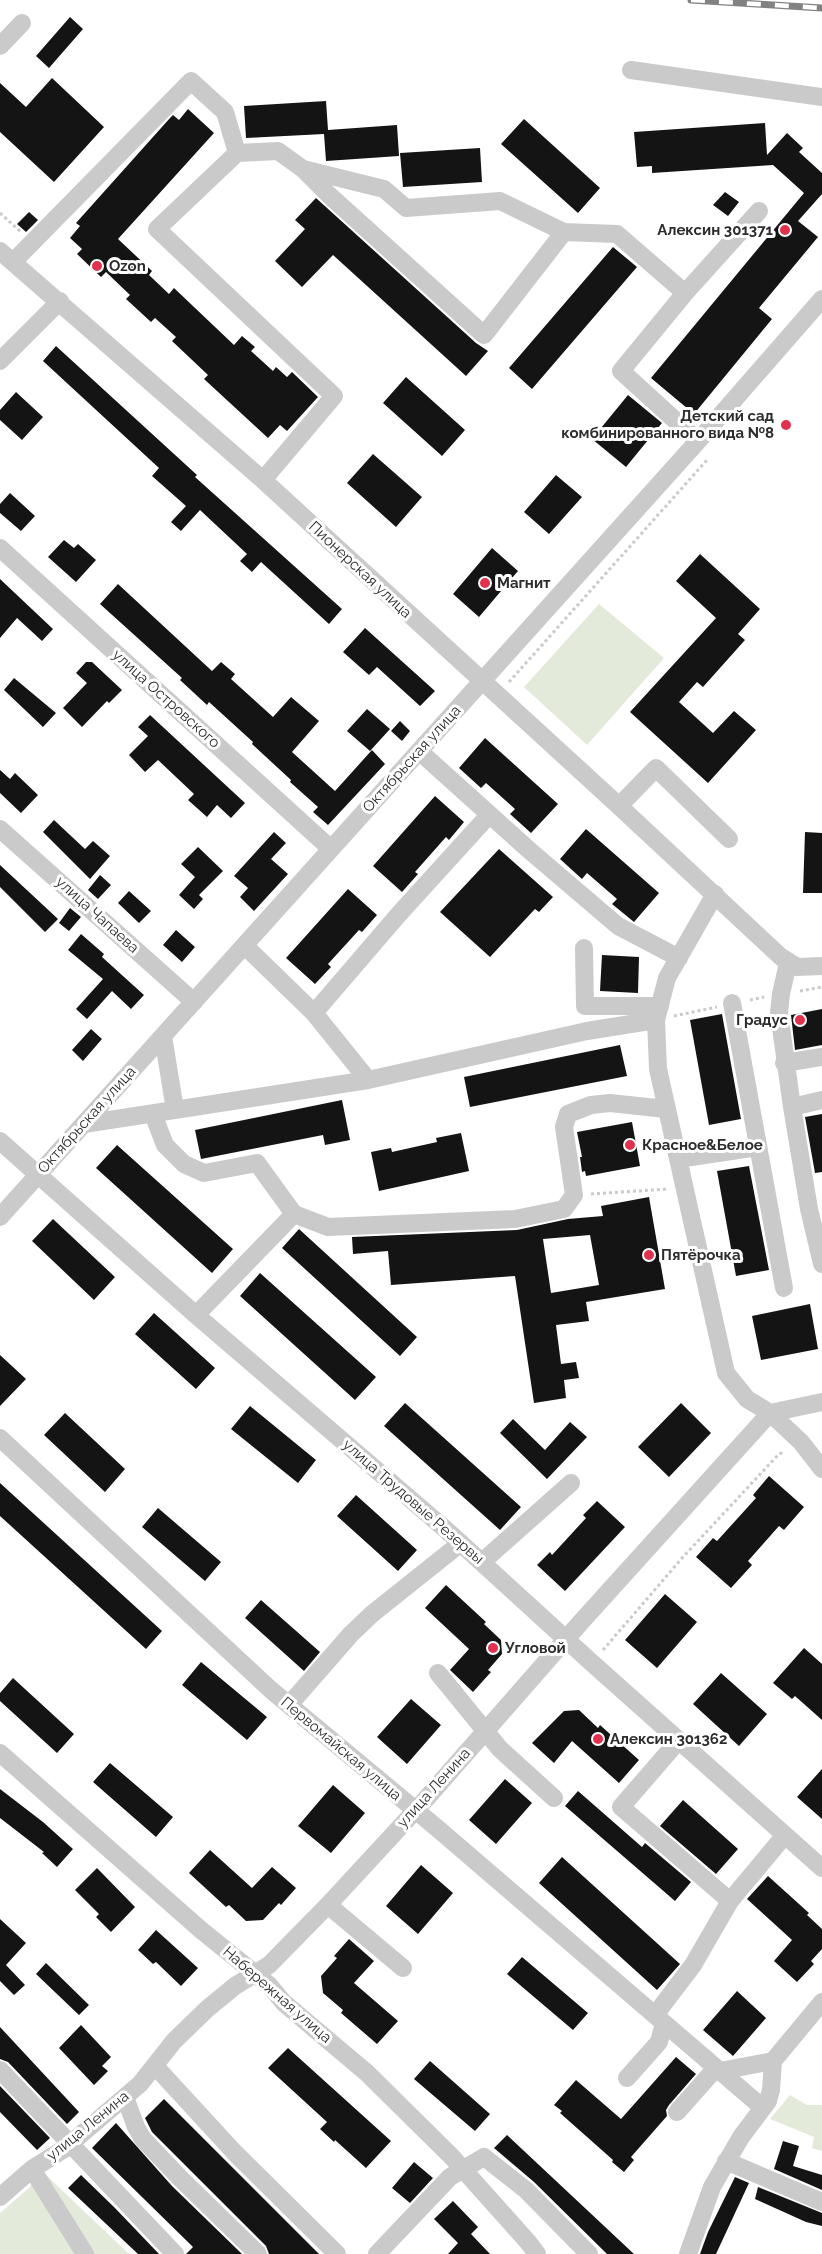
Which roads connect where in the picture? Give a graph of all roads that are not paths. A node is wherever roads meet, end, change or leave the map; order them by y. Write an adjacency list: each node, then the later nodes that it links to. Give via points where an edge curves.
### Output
1 (22, 23): 2 (street)
2 (0, 46)
3 (631, 70): 4 (street)
4 (822, 97)
5 (237, 153): 6 (street, via 278,151); 9 (street, via 225,112 191,81 32,243); 15 (street, via 157,230 334,396)
6 (303, 169): 8 (street, via 384,189 406,208 500,201); 8 (street, via 484,335)
7 (759, 211): 10 (street)
8 (564, 232): 10 (street, via 617,234)
9 (6, 257): 12 (street, Пионерская улица)
10 (685, 292): 14 (street, via 621,371)
11 (822, 299): 14 (street, Октябрьская улица)
12 (60, 301): 13 (street); 15 (street, Пионерская улица)
13 (0, 361)
14 (698, 441): 17 (street, Октябрьская улица)
15 (263, 480): 17 (street, Пионерская улица)
16 (0, 548): 23 (street, улица Островского)
17 (483, 681): 18 (street, Октябрьская улица); 19 (street, Пионерская улица)
18 (419, 751): 20 (street); 23 (street, Октябрьская улица)
19 (620, 806): 22 (street, via 656,768); 24 (street, Пионерская улица)
20 (489, 814): 27 (street, via 618,926); 32 (street)
21 (0, 829): 30 (street, улица Чапаева)
22 (729, 839)
23 (331, 849): 25 (street, Октябрьская улица)
24 (715, 894): 27 (street); 28 (street, Пионерская улица)
25 (244, 945): 30 (street, Октябрьская улица); 32 (street)
26 (585, 948): 33 (street, via 585,1006)
27 (679, 958): 33 (street, via 667,978)
28 (788, 963): 29 (street, via 797,967); 36 (street, via 779,1013)
29 (822, 966)
30 (194, 1002): 34 (street, Октябрьская улица)
31 (732, 1003): 45 (street)
32 (314, 1013): 37 (street)
33 (658, 1013): 37 (street); 40 (street, via 658,1069)
34 (163, 1036): 41 (street); 43 (street, Октябрьская улица)
35 (822, 1057): 36 (street)
36 (784, 1063): 39 (street)
37 (368, 1080): 41 (street)
38 (822, 1100): 39 (street)
39 (792, 1107): 48 (street)
40 (666, 1109): 46 (street); 49 (street, via 610,1103 568,1114 564,1127 574,1195 564,1209 515,1219 328,1227)
41 (175, 1110): 42 (street)
42 (153, 1114): 43 (street); 49 (street, via 165,1146 184,1164 204,1173 257,1163)
43 (84, 1124): 47 (street, Октябрьская улица)
44 (0, 1141): 47 (street, улица Трудовые Резервы)
45 (758, 1147): 46 (street); 52 (street)
46 (678, 1159): 55 (street, via 726,1373 747,1399)
47 (37, 1176): 50 (street, Октябрьская улица); 53 (street, улица Трудовые Резервы)
48 (816, 1207): 51 (street)
49 (294, 1214): 53 (street)
50 (0, 1217)
51 (822, 1264)
52 (784, 1288)
53 (196, 1315): 59 (street, улица Трудовые Резервы)
54 (822, 1402): 55 (street)
55 (770, 1413): 57 (street); 61 (street, улица Ленина)
56 (0, 1438): 63 (street, Первомайская улица)
57 (822, 1469)
58 (572, 1483): 60 (street)
59 (461, 1543): 60 (street, улица Трудовые Резервы); 63 (street, via 372,1614)
60 (482, 1562): 61 (street, улица Трудовые Резервы)
61 (566, 1639): 64 (street, улица Ленина); 65 (street, улица Трудовые Резервы)
62 (438, 1673): 64 (street)
63 (289, 1706): 68 (street, Первомайская улица)
64 (485, 1731): 67 (street); 68 (street, улица Ленина)
65 (678, 1740): 69 (street, улица Трудовые Резервы); 71 (street, via 621,1808)
66 (0, 1753): 74 (street, Набережная улица)
67 (554, 1798)
68 (415, 1810): 72 (street, улица Ленина); 76 (street, Первомайская улица)
69 (785, 1835): 70 (street, улица Трудовые Резервы); 71 (street)
70 (822, 1868)
71 (730, 1900): 76 (street)
72 (328, 1905): 73 (street); 74 (street, улица Ленина, via 269,1965)
73 (403, 1968)
74 (255, 1974): 78 (street, улица Ленина, via 207,2009); 88 (street, Набережная улица, via 367,2073)
75 (822, 2002): 77 (street)
76 (659, 2019): 80 (street, Первомайская улица); 81 (street, via 659,2042)
77 (773, 2061): 80 (street); 83 (street, via 771,2090)
78 (154, 2066): 82 (street, улица Ленина); 94 (street)
79 (0, 2070): 85 (street)
80 (718, 2070): 83 (street, Первомайская улица); 84 (street)
81 (627, 2078)
82 (125, 2097): 85 (street, улица Ленина); 93 (street, via 143,2139)
83 (763, 2108): 86 (street)
84 (677, 2112)
85 (70, 2143): 87 (street, улица Ленина); 92 (street)
86 (726, 2161): 90 (street); 98 (street, via 712,2187)
87 (32, 2169): 89 (street, улица Ленина); 91 (street)
88 (463, 2169): 95 (street, via 450,2177); 96 (street, Набережная улица); 97 (street, via 484,2157 526,2190)
89 (0, 2197)
90 (822, 2202)
91 (86, 2254)
92 (176, 2254)
93 (258, 2254)
94 (337, 2254)
95 (377, 2254)
96 (537, 2254)
97 (589, 2254)
98 (688, 2254)

